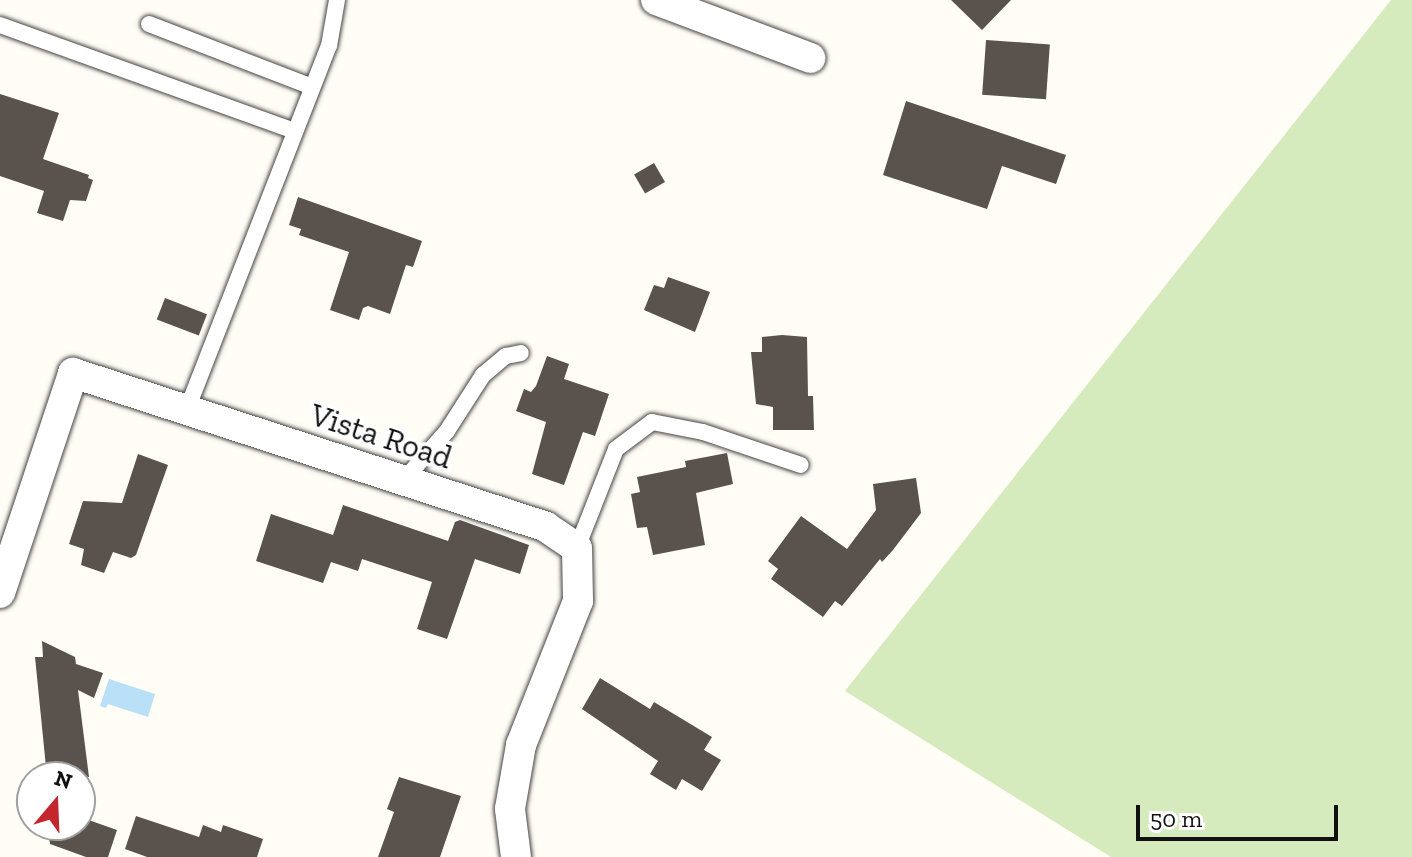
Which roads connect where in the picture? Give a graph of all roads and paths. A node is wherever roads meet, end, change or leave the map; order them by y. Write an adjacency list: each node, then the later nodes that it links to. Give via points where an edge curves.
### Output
1 (337, 0): 6 (lane, via 329,46)
2 (656, 0): 5 (street)
3 (149, 24): 6 (lane)
4 (0, 25): 7 (lane)
5 (810, 58)
6 (312, 87): 7 (lane)
7 (294, 131): 9 (lane)
8 (521, 353): 11 (lane, via 506,356 483,375 447,431)
9 (186, 412): 11 (street, Vista Road); 13 (street, Vista Road, via 73,373)
10 (801, 465): 12 (lane, via 703,432 652,422 616,449)
11 (403, 481): 12 (street, Vista Road, via 546,527)
12 (577, 548): 14 (street, via 578,601 521,745 510,809)
13 (0, 593)
14 (516, 857)

